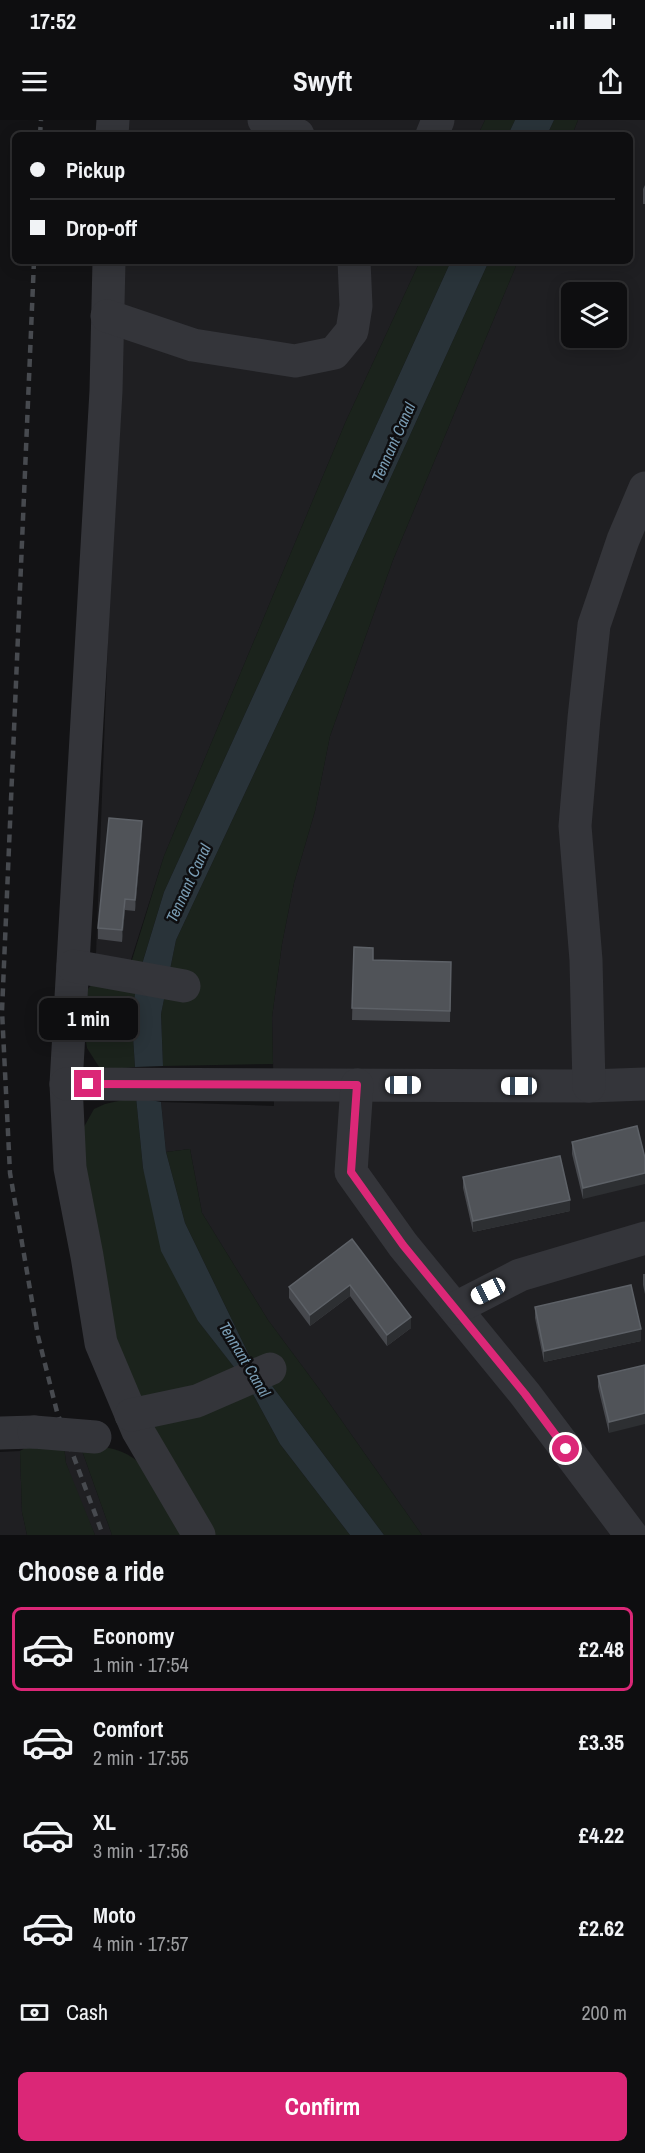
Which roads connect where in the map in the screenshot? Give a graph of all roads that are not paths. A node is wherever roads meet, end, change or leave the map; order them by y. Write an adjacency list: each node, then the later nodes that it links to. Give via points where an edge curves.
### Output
1 (264, 120): 2 (street)
2 (291, 132)
3 (109, 264): 5 (street)
4 (354, 264): 5 (street, via 356,306 352,331 334,353 296,361 193,345)
5 (107, 316): 7 (street)
6 (645, 488): 12 (street, via 594,625 584,718 575,826 586,960)
7 (73, 966): 8 (street); 9 (street)
8 (183, 986)
9 (66, 1084): 11 (street); 16 (street, via 70,1168 101,1343)
10 (645, 1084): 12 (street)
11 (357, 1085): 12 (street); 14 (street, via 351,1172 403,1245)
12 (589, 1086)
13 (645, 1238): 14 (street, via 520,1275)
14 (456, 1308): 18 (street)
15 (270, 1369): 16 (street)
16 (135, 1423): 17 (street, bridge, via 95,1437); 19 (street)
17 (0, 1433)
18 (632, 1524)
19 (199, 1535)

